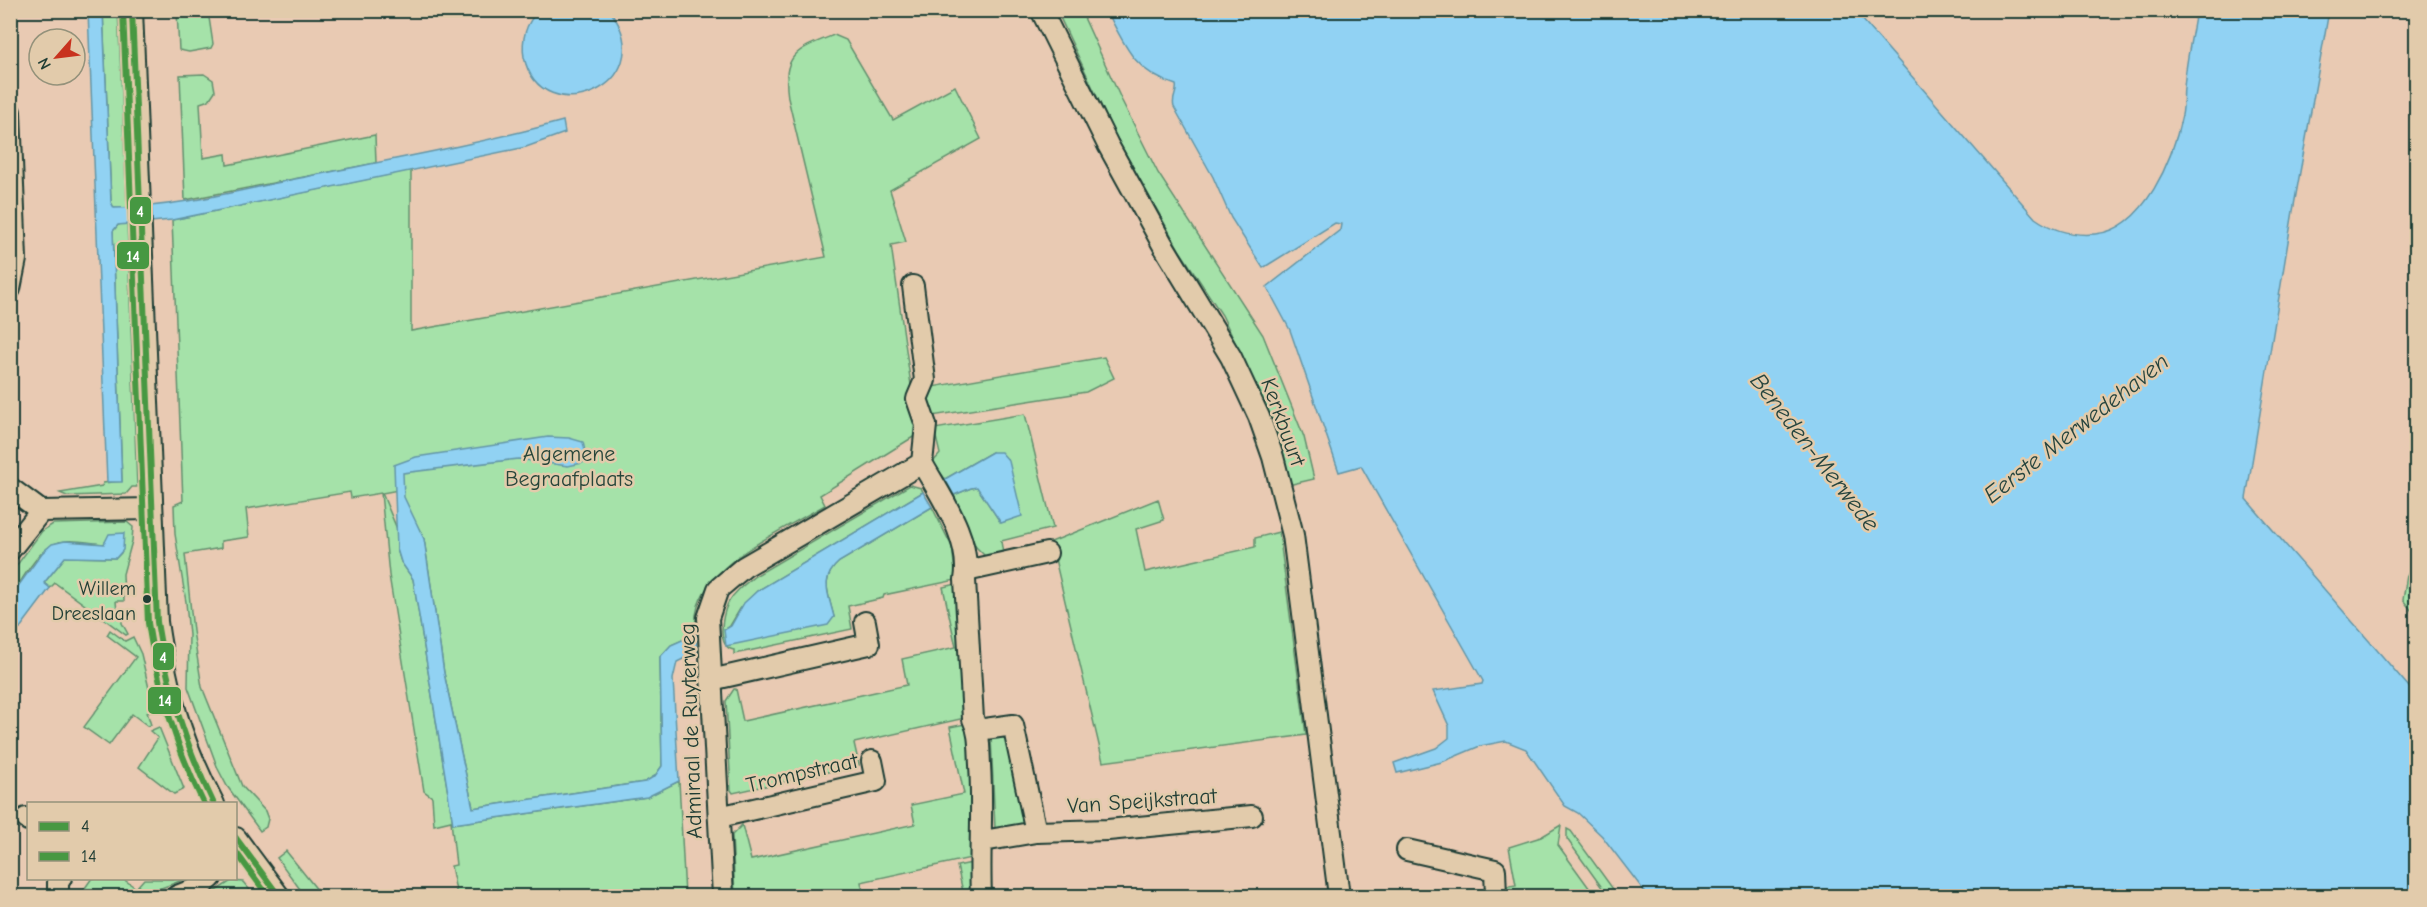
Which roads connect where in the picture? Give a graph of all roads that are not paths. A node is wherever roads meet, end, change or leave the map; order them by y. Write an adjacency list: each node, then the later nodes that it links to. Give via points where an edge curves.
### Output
1 (132, 10): 8 (street)
2 (1041, 10): 31 (street, Kerkbuurt, via 1113,155 1231,357 1273,456 1293,535)
3 (10, 112): 5 (street, via 16,256)
4 (913, 286): 6 (street, via 925,380 917,399 927,425)
5 (10, 290)
6 (922, 463): 12 (street, via 958,525); 14 (street, Admiraal de Ruyterweg, via 744,567 718,589 708,618)
7 (10, 488): 9 (street)
8 (151, 509): 9 (street); 17 (street, via 157,622 165,675 186,744)
9 (41, 511): 10 (street)
10 (10, 550)
11 (1047, 553): 12 (street)
12 (966, 571): 15 (street, via 973,719)
13 (865, 622): 14 (street, via 869,644)
14 (711, 680): 19 (street, Admiraal de Ruyterweg)
15 (978, 730): 20 (street, via 1013,725); 21 (street)
16 (872, 761): 19 (street, Trompstraat, via 876,781)
17 (213, 802)
18 (1252, 816): 20 (street, Van Speijkstraat, via 1108,830)
19 (719, 817): 29 (street, Admiraal de Ruyterweg)
20 (1036, 832): 21 (street, Van Speijkstraat)
21 (982, 841): 30 (street)
22 (244, 849): 28 (street)
23 (1407, 850): 32 (street, via 1495,870)
24 (59, 880): 26 (street)
25 (210, 880): 27 (street)
26 (58, 897)
27 (177, 897)
28 (279, 897)
29 (723, 897)
30 (981, 897)
31 (1339, 897)
32 (1496, 897)

